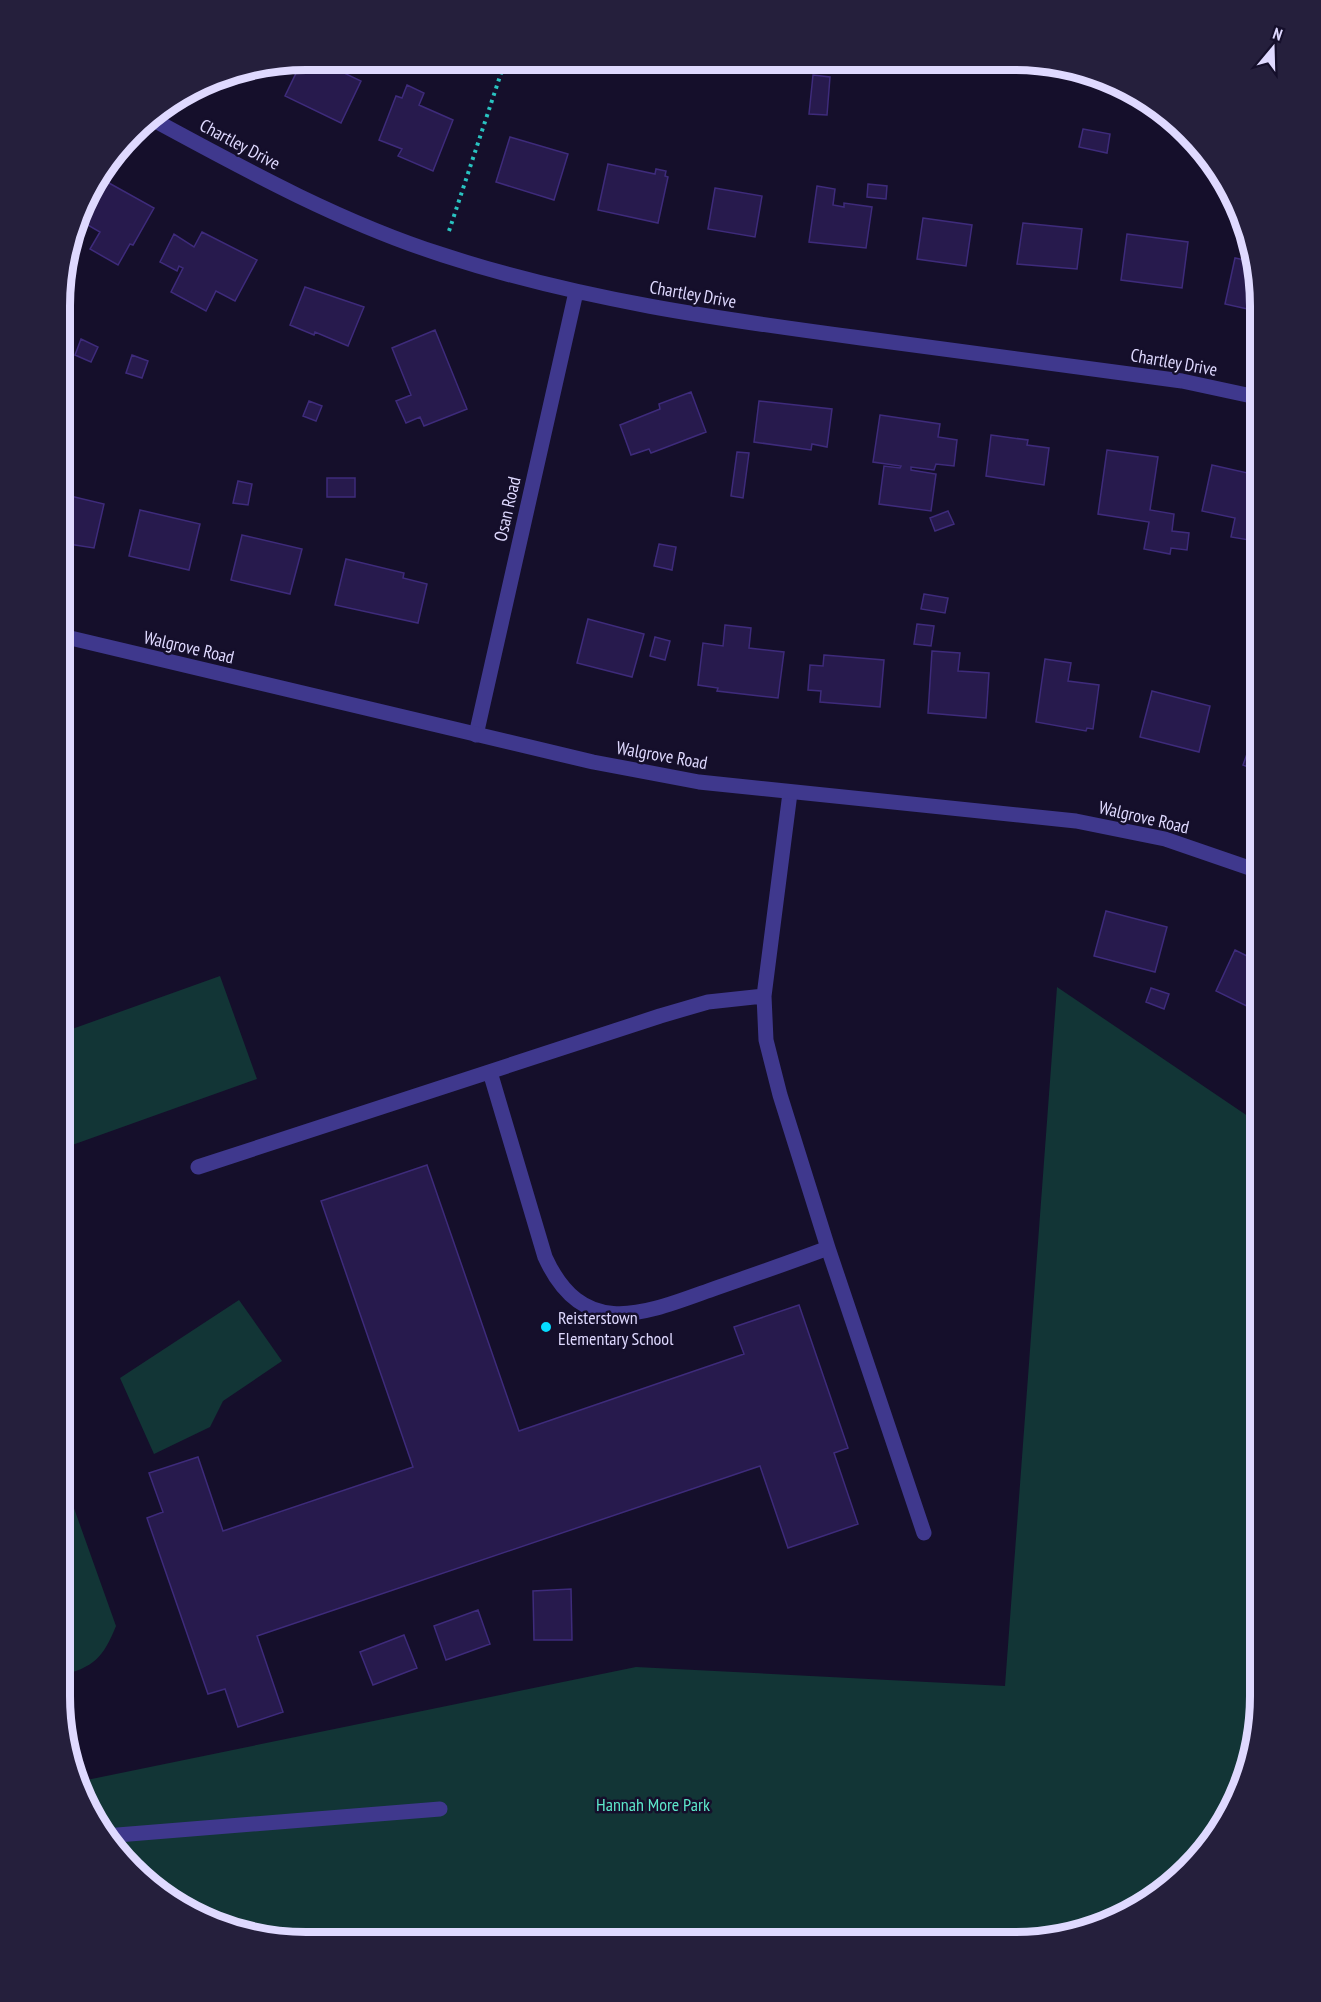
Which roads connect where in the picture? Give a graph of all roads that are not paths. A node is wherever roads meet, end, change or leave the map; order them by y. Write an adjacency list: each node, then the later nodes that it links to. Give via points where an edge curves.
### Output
1 (159, 123): 2 (street, Chartley Drive, via 346,219 441,254)
2 (576, 292): 3 (street, Chartley Drive, via 692,316 1182,381); 5 (street, Osan Road)
3 (1250, 396)
4 (70, 638): 5 (street, Walgrove Road)
5 (476, 735): 6 (street, Walgrove Road, via 699,783)
6 (790, 793): 7 (street, Walgrove Road, via 1076,821 1165,839); 8 (street)
7 (1250, 868)
8 (764, 996): 9 (street, via 708,1002); 11 (street, via 765,1040)
9 (490, 1072): 10 (street); 11 (street, via 545,1257 556,1280 570,1295 590,1307 609,1314 646,1313)
10 (198, 1167)
11 (828, 1248): 12 (street)
12 (924, 1533)
13 (440, 1809): 14 (street)
14 (116, 1835)

